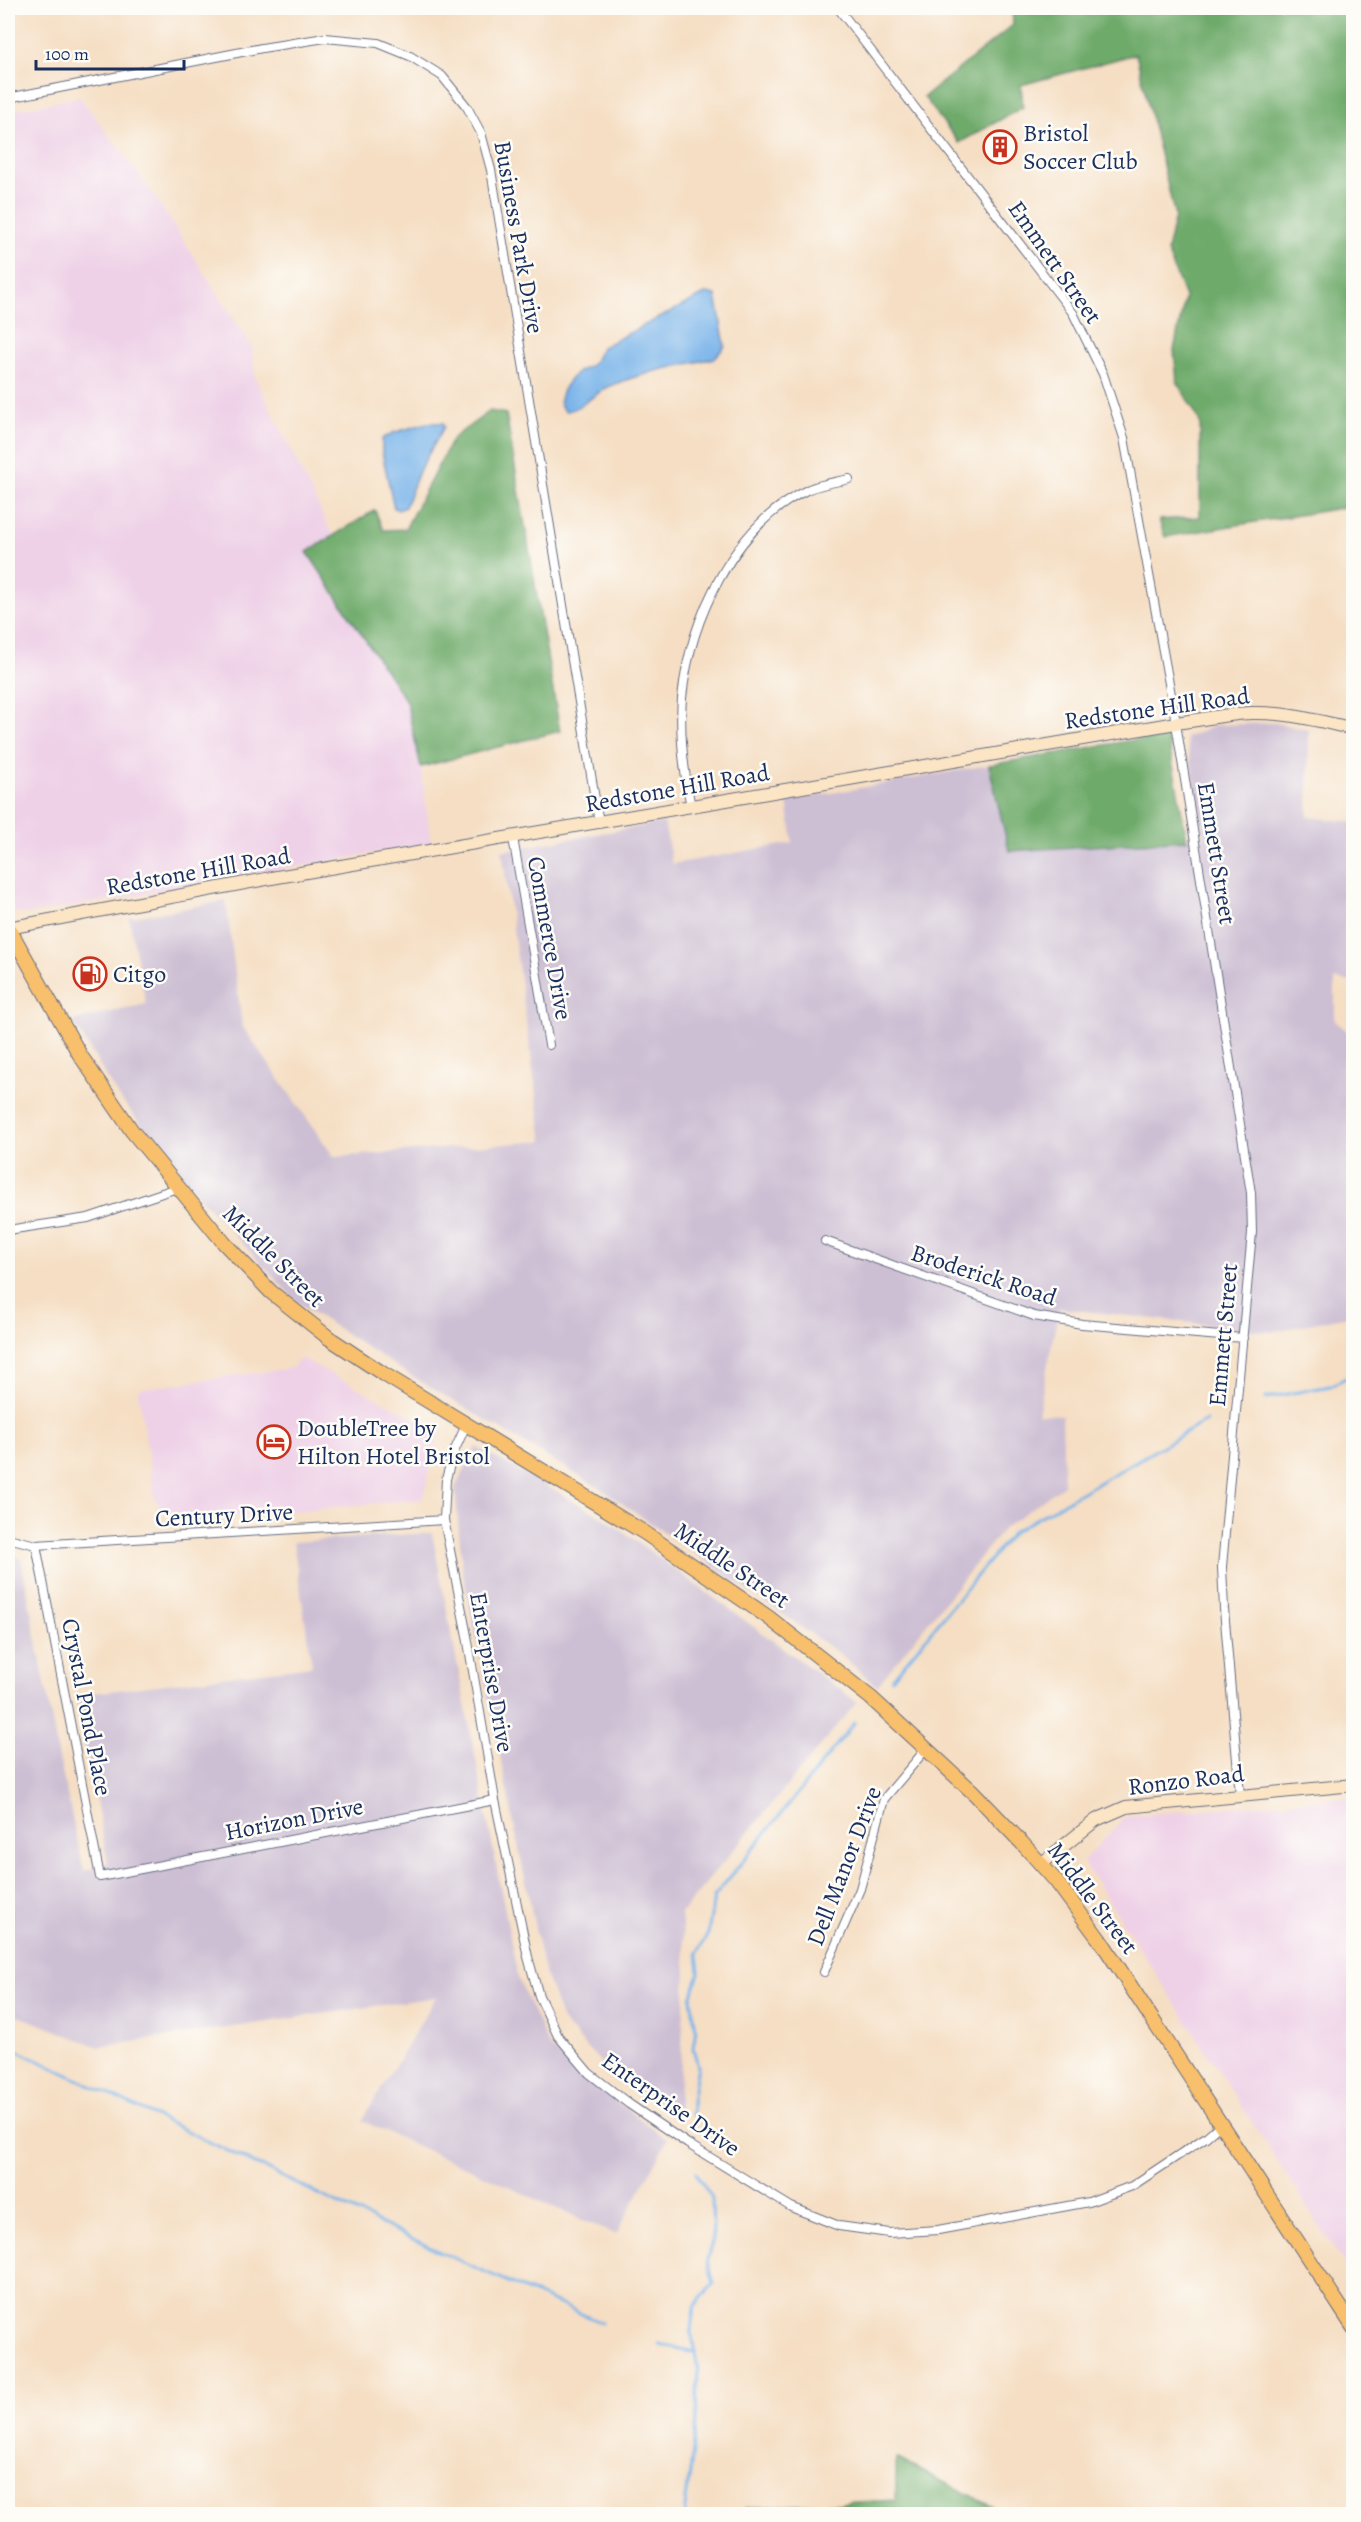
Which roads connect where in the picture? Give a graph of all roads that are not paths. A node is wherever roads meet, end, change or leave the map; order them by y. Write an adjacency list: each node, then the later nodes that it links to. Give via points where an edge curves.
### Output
1 (838, 8): 4 (street, Emmett Street, via 1073,313 1103,374 1124,438)
2 (8, 98): 7 (street, Business Park Drive, via 325,38 378,43 410,56 442,76 467,107 481,134 491,170)
3 (849, 479): 6 (street, via 810,489 766,516 720,578 700,622 682,698 682,741)
4 (1176, 723): 5 (main road, Redstone Hill Road, via 1273,713); 6 (main road, Redstone Hill Road); 14 (street, Emmett Street, via 1249,1170 1252,1232)
5 (1353, 729)
6 (691, 807): 7 (main road, Redstone Hill Road)
7 (598, 823): 8 (main road, Redstone Hill Road)
8 (513, 838): 9 (main road, Redstone Hill Road); 10 (street, Commerce Drive)
9 (8, 927): 11 (main road, Middle Street, via 92,1073)
10 (549, 1045)
11 (177, 1188): 12 (street, via 88,1218); 15 (main road, Middle Street, via 225,1244 297,1315)
12 (8, 1230)
13 (825, 1241): 14 (street, Broderick Road, via 1034,1316)
14 (1243, 1338): 21 (street, Emmett Street, via 1222,1567)
15 (466, 1425): 16 (street, Enterprise Drive, via 446,1479); 19 (main road, Middle Street, via 635,1527 768,1617 839,1671)
16 (444, 1520): 18 (street, Century Drive); 22 (street, Enterprise Drive)
17 (8, 1538): 18 (street, Century Drive)
18 (36, 1545): 24 (street, Crystal Pond Place)
19 (926, 1749): 23 (main road, Middle Street); 25 (street, Dell Manor Drive, via 884,1799 860,1889)
20 (1353, 1785): 21 (main road, Ronzo Road)
21 (1240, 1795): 23 (main road, Ronzo Road, via 1143,1804 1110,1812 1081,1830)
22 (495, 1800): 24 (street, Horizon Drive); 26 (street, Enterprise Drive, via 528,1958 539,1996 558,2036 590,2073 629,2104 770,2194 815,2218 863,2230 913,2232 1066,2208 1132,2186)
23 (1041, 1864): 26 (main road, Middle Street, via 1105,1947)
24 (100, 1877)
25 (824, 1972)
26 (1221, 2124): 27 (main road, Middle Street)
27 (1353, 2328)

